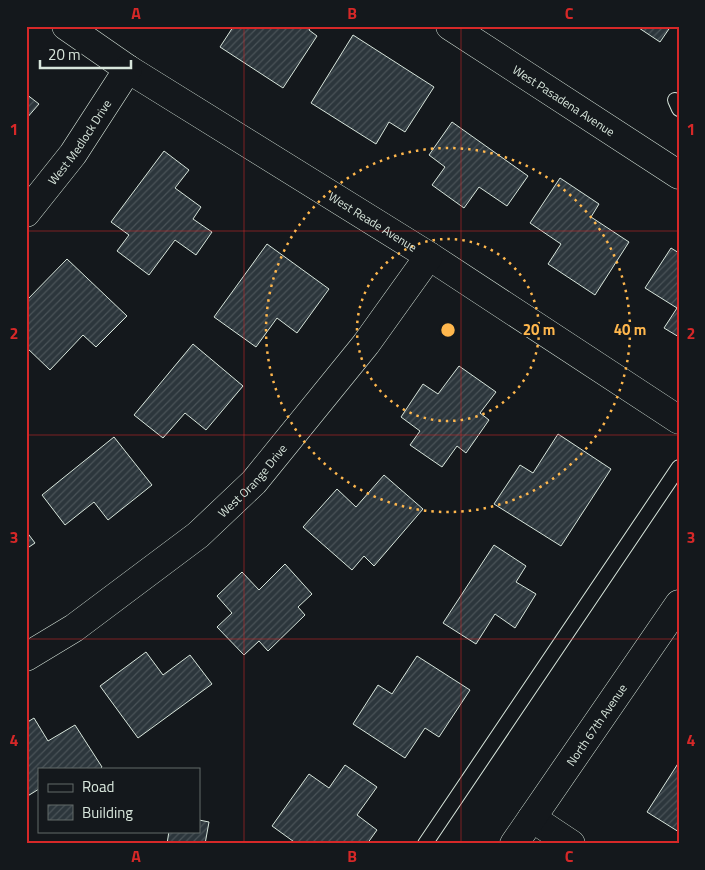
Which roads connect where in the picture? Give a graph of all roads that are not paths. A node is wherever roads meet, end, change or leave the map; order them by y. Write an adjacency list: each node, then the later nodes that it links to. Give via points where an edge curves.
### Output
1 (66, 26): 3 (street, West Reade Avenue)
2 (450, 26): 4 (street, West Pasadena Avenue)
3 (128, 69): 5 (street, West Medlock Drive, via 73,154); 6 (street, West Reade Avenue)
4 (679, 175)
5 (26, 213)
6 (429, 256): 7 (street, West Reade Avenue); 10 (street, West Orange Drive, via 366,344 254,482 198,535 74,628)
7 (679, 420)
8 (679, 467): 12 (lane)
9 (679, 604): 11 (street, North 67th Avenue)
10 (26, 657)
11 (532, 818): 13 (street, North 67th Avenue); 14 (street)
12 (425, 844)
13 (514, 844)
14 (571, 844)

